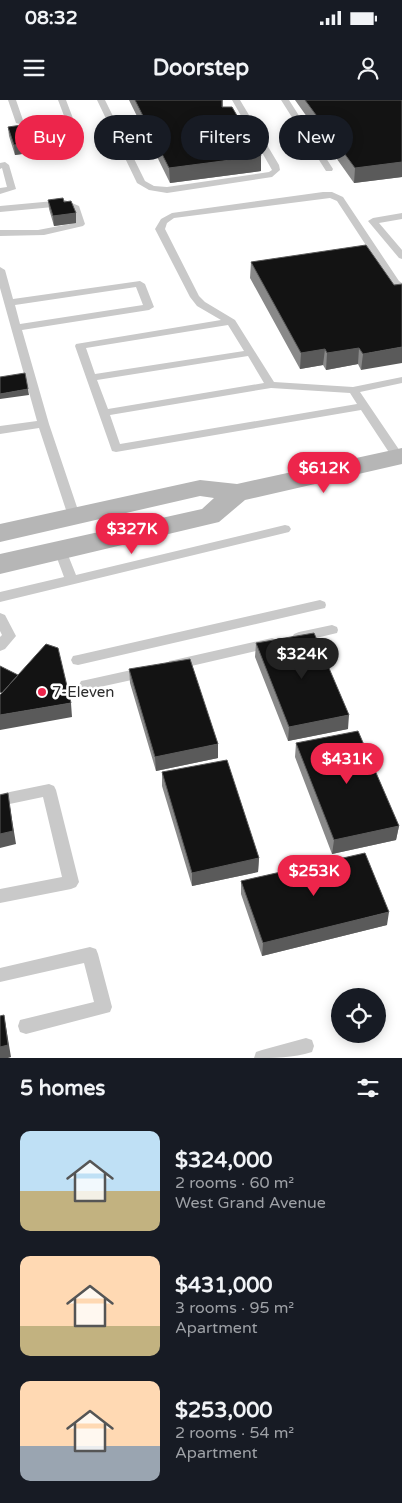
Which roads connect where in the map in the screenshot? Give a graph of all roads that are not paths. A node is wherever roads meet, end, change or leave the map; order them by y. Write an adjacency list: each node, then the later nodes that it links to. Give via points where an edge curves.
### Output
1 (12, 100): 6 (lane)
2 (62, 100): 7 (lane)
3 (101, 100): 4 (lane, via 141,183 167,190 272,174 276,170)
4 (236, 100)
5 (285, 100): 9 (lane)
6 (17, 115)
7 (68, 115)
8 (0, 166): 10 (lane, via 5,165 12,189)
9 (329, 169)
10 (0, 191)
11 (0, 208): 13 (lane, via 65,203 76,208 80,224 30,234)
12 (402, 216): 14 (lane, via 373,221)
13 (0, 233)
14 (402, 256)
15 (0, 270): 17 (lane)
16 (402, 288): 18 (lane, via 395,283 340,199 332,195 172,216 165,220 160,229 195,297)
17 (9, 302): 19 (lane); 19 (lane, via 140,284 149,307)
18 (231, 322): 20 (lane); 21 (lane, via 80,346)
19 (16, 328): 27 (lane)
20 (250, 352): 21 (lane); 23 (lane)
21 (92, 378): 26 (lane)
22 (402, 380): 24 (lane)
23 (271, 385): 24 (lane); 26 (lane)
24 (353, 390): 25 (lane)
25 (362, 406): 26 (lane, via 116,448); 29 (lane)
26 (104, 413)
27 (43, 424): 28 (lane); 31 (lane)
28 (0, 430)
29 (400, 456): 30 (main road)
30 (237, 493): 31 (main road, via 200,488); 34 (main road, via 210,516)
31 (74, 516): 33 (main road)
32 (286, 529): 36 (lane)
33 (0, 533)
34 (60, 550): 35 (main road); 36 (lane)
35 (0, 564)
36 (72, 581): 37 (lane)
37 (0, 597)
38 (320, 605): 42 (lane)
39 (0, 618): 41 (lane, via 10,636)
40 (332, 630): 43 (lane)
41 (0, 646)
42 (78, 660)
43 (86, 685)
44 (0, 800): 45 (lane, via 49,790 71,882)
45 (0, 896)
46 (0, 975): 47 (lane, via 90,954 104,1007)
47 (26, 1026)
48 (306, 1046): 49 (lane)
49 (262, 1058)

